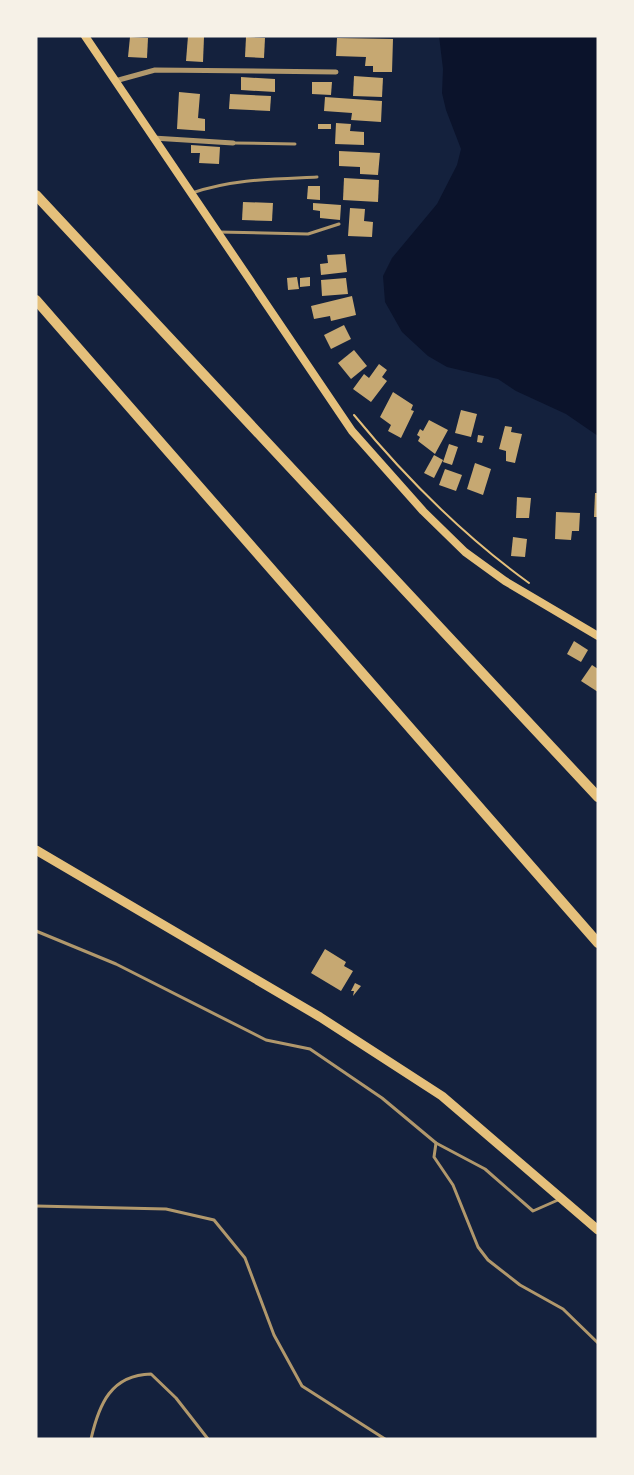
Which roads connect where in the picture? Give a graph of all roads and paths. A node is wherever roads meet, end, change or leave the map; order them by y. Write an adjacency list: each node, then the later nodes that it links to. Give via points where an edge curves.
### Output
1 (85, 36): 3 (main road)
2 (336, 72): 3 (street, via 155,70)
3 (115, 81): 4 (main road)
4 (153, 138): 5 (street); 8 (main road)
5 (233, 143): 6 (lane)
6 (295, 144)
7 (317, 177): 8 (lane, via 238,181)
8 (190, 194): 11 (main road)
9 (36, 195): 16 (highway)
10 (339, 224): 11 (lane, via 308,234)
11 (217, 232): 15 (main road, via 352,431 423,511 465,552 505,581)
12 (36, 300): 19 (highway)
13 (348, 407): 14 (path, via 456,523)
14 (535, 587)
15 (598, 636)
16 (598, 797)
17 (36, 850): 21 (main road, via 320,1017 442,1096)
18 (36, 931): 20 (lane, via 116,963 266,1040 310,1049 382,1098)
19 (598, 943)
20 (436, 1143): 21 (lane, via 485,1169 532,1211); 24 (lane, via 434,1157 453,1185 478,1248 520,1286 562,1310)
21 (562, 1198): 23 (main road)
22 (36, 1206): 27 (lane, via 166,1209 214,1220 245,1258 274,1335 302,1386)
23 (598, 1230)
24 (598, 1343)
25 (91, 1439): 26 (lane, via 105,1398 134,1374 151,1374)
26 (208, 1439)
27 (385, 1439)

